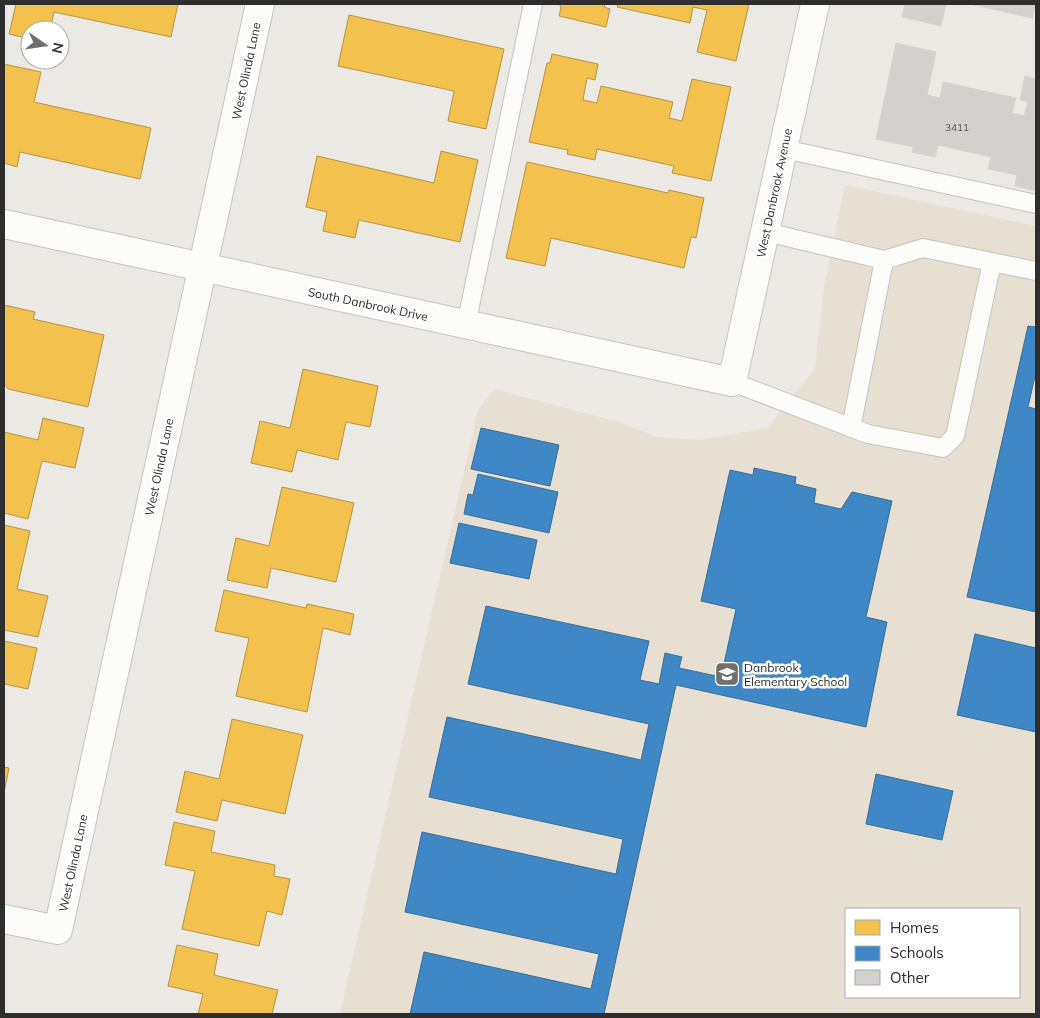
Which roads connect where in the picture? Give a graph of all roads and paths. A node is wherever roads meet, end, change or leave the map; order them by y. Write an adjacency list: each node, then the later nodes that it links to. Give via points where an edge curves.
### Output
1 (260, 4): 10 (street, West Olinda Lane)
2 (534, 4): 12 (lane)
3 (815, 4): 4 (street, West Danbrook Avenue)
4 (784, 149): 5 (lane); 7 (street, West Danbrook Avenue)
5 (1036, 204)
6 (4, 224): 10 (street, South Danbrook Drive)
7 (766, 232): 8 (lane); 13 (street, West Danbrook Avenue)
8 (884, 260): 9 (lane, via 923,248); 14 (lane)
9 (992, 262): 11 (lane); 14 (lane, via 955,436 943,448)
10 (203, 267): 12 (street, South Danbrook Drive); 15 (street, West Olinda Lane, via 58,930)
11 (1036, 271)
12 (466, 325): 13 (street, South Danbrook Drive)
13 (732, 382): 14 (lane)
14 (851, 428)
15 (4, 919)

